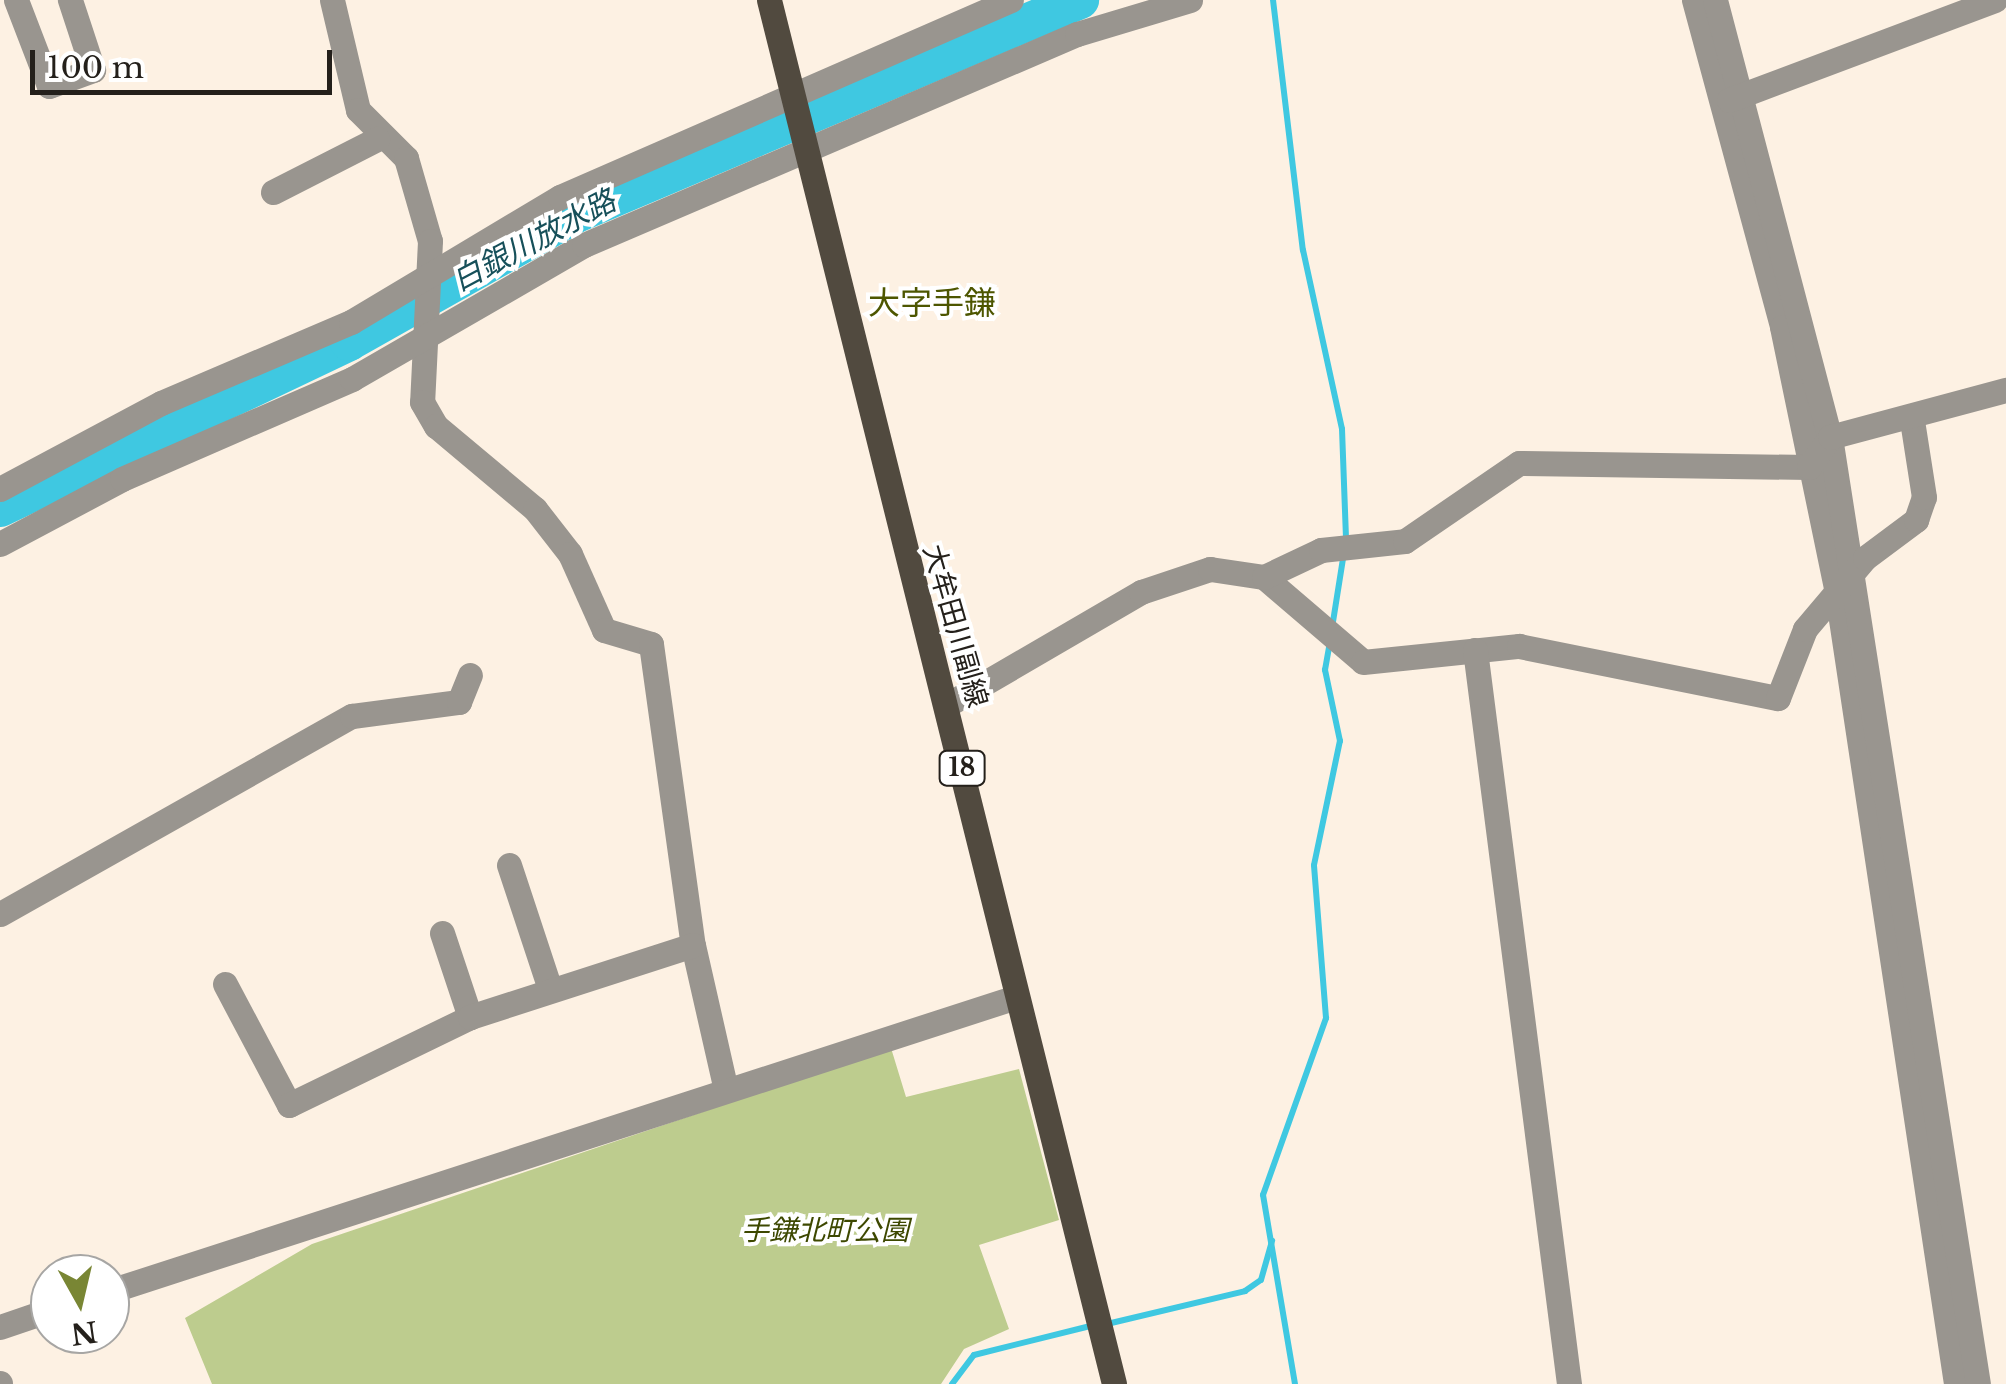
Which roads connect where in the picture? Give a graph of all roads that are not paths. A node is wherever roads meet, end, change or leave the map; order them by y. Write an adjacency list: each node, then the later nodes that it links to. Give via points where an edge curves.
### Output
1 (16, 0): 2 (street, via 49,86 93,70)
2 (70, 0)
3 (332, 0): 13 (street, via 342,62)
4 (770, 0): 11 (main road, 大牟田川副線 / 18)
5 (1011, 0): 11 (street)
6 (1190, 0): 10 (street)
7 (1694, 0): 12 (street)
8 (1716, 0): 12 (street)
9 (1995, 0): 12 (street)
10 (1160, 4): 14 (street)
11 (793, 96): 14 (main road, 大牟田川副線 / 18); 16 (street, via 560,197)
12 (1732, 98): 20 (street); 21 (street)
13 (377, 138): 15 (street); 16 (street, via 406,158)
14 (805, 148): 17 (street, via 584,245); 29 (main road, 大牟田川副線 / 18)
15 (273, 192)
16 (435, 272): 17 (street); 22 (street)
17 (427, 339): 23 (street); 33 (street, via 422,402 436,426 536,509 570,554 604,630 651,644)
18 (2006, 390): 19 (street)
19 (1912, 420): 20 (street); 24 (street, via 1924,497 1916,520)
20 (1830, 437): 21 (street); 24 (street)
21 (1809, 466): 25 (street, via 1519,463 1405,541 1321,550); 26 (street)
22 (0, 489)
23 (0, 544)
24 (1854, 572): 26 (street); 45 (street)
25 (1264, 577): 27 (street, via 1364,662); 29 (street, via 1210,570 1141,592)
26 (1837, 593): 27 (street, via 1805,629 1778,698 1519,646); 44 (street)
27 (1474, 650): 43 (street)
28 (470, 675): 31 (street, via 459,702 352,716)
29 (948, 705): 36 (main road, 大牟田川副線 / 18)
30 (509, 864): 35 (street)
31 (0, 914)
32 (442, 934): 37 (street)
33 (693, 944): 35 (street); 38 (street)
34 (225, 984): 37 (street, via 289,1106)
35 (549, 986): 37 (street)
36 (1014, 998): 38 (street); 42 (main road, 大牟田川副線 / 18)
37 (470, 1017)
38 (726, 1090): 39 (street)
39 (130, 1284)
40 (30, 1317): 41 (street)
41 (0, 1327)
42 (1114, 1384)
43 (1569, 1384)
44 (1956, 1384)
45 (1978, 1384)

